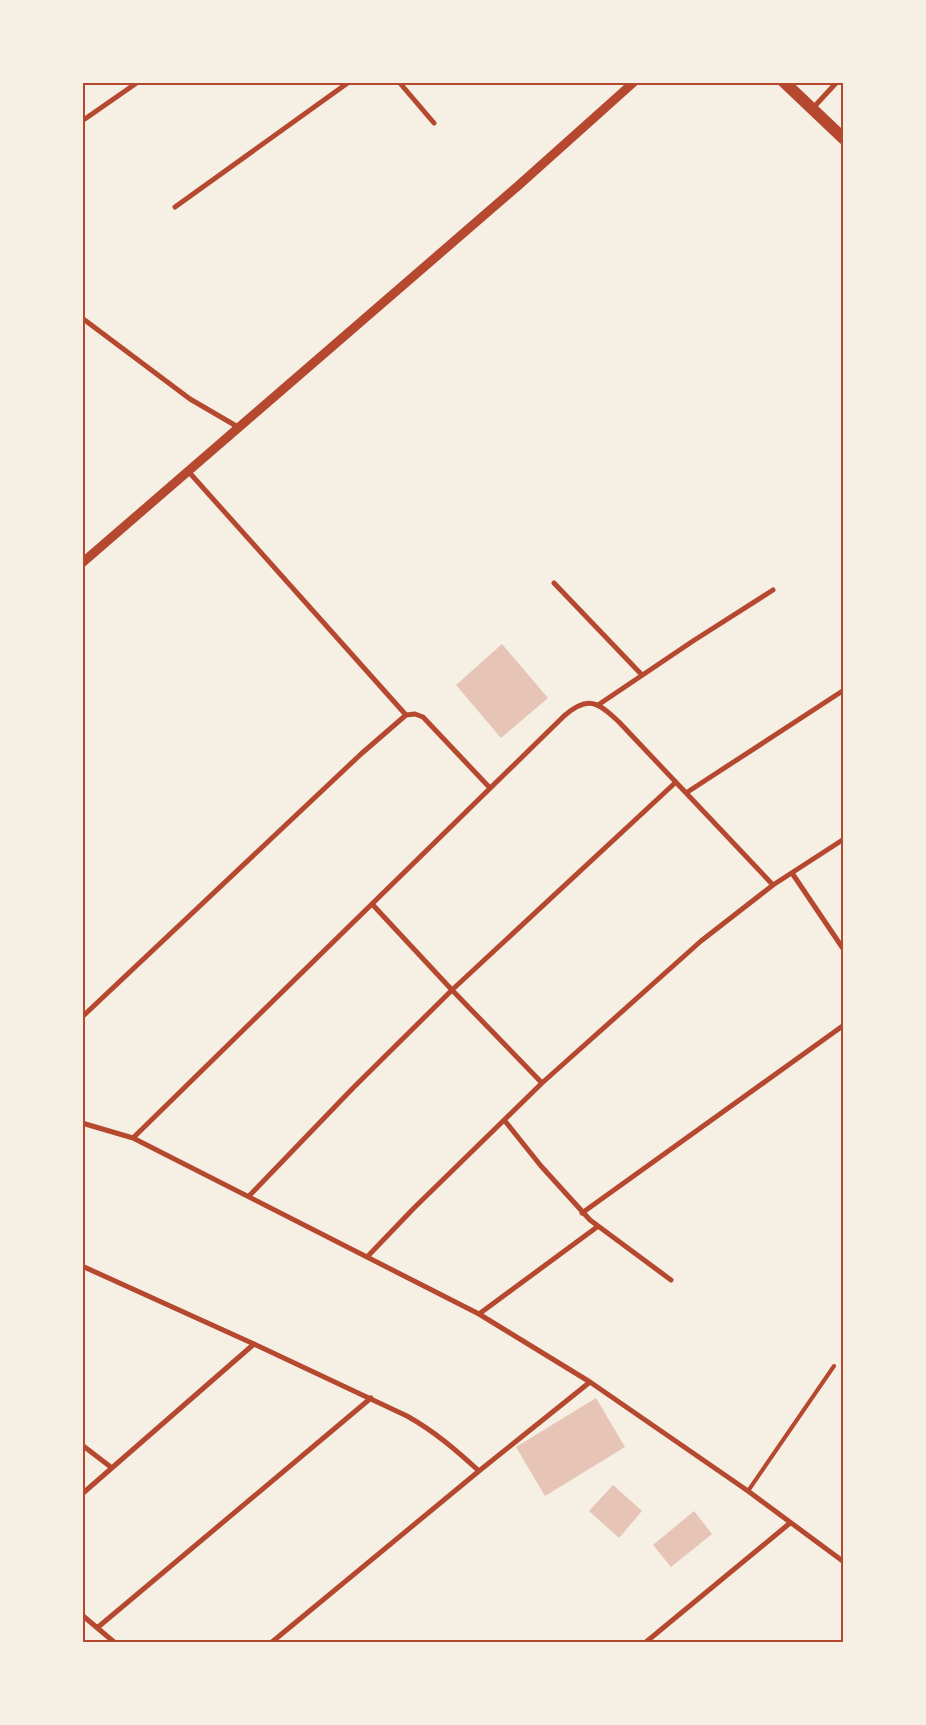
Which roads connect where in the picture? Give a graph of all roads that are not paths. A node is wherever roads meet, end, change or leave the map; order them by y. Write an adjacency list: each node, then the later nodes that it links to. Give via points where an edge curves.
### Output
1 (138, 82): 8 (street)
2 (349, 82): 11 (street)
3 (399, 82): 9 (street)
4 (634, 82): 13 (street)
5 (784, 82): 7 (main road)
6 (837, 82): 7 (street)
7 (812, 108): 10 (main road)
8 (82, 121)
9 (434, 123)
10 (844, 138)
11 (175, 207)
12 (82, 318): 13 (street, via 190,399)
13 (238, 427): 14 (street)
14 (188, 471): 15 (street); 21 (street)
15 (82, 563)
16 (554, 583): 18 (street)
17 (774, 590): 18 (street)
18 (642, 675): 20 (street)
19 (844, 690): 24 (street)
20 (598, 706): 22 (street, via 619,722); 23 (street, via 589,702 573,708)
21 (406, 715): 23 (street, via 423,717); 31 (street)
22 (676, 782): 24 (street); 30 (street)
23 (490, 788): 28 (street)
24 (686, 794): 27 (street)
25 (844, 839): 26 (street)
26 (792, 873): 27 (street); 29 (street)
27 (773, 885): 33 (street, via 701,941)
28 (372, 904): 30 (street); 36 (street)
29 (844, 950)
30 (452, 990): 33 (street); 37 (street)
31 (82, 1017)
32 (844, 1025): 38 (street)
33 (542, 1083): 34 (street)
34 (505, 1121): 38 (street); 40 (street)
35 (82, 1123): 36 (street)
36 (132, 1138): 37 (street)
37 (249, 1196): 40 (street)
38 (582, 1213): 39 (street)
39 (597, 1227): 42 (street); 43 (street)
40 (367, 1257): 43 (street)
41 (82, 1266): 44 (street)
42 (671, 1280)
43 (479, 1314): 46 (street)
44 (254, 1344): 47 (street); 49 (street)
45 (834, 1366): 51 (lane)
46 (590, 1382): 50 (street); 51 (street)
47 (372, 1398): 50 (street, via 428,1428); 56 (street)
48 (82, 1445): 49 (street)
49 (112, 1468): 52 (street)
50 (478, 1471): 58 (street)
51 (748, 1490): 53 (street)
52 (82, 1494)
53 (790, 1523): 54 (street); 59 (street)
54 (844, 1562)
55 (82, 1615): 56 (street)
56 (97, 1628): 57 (street)
57 (114, 1642)
58 (272, 1642)
59 (646, 1642)

